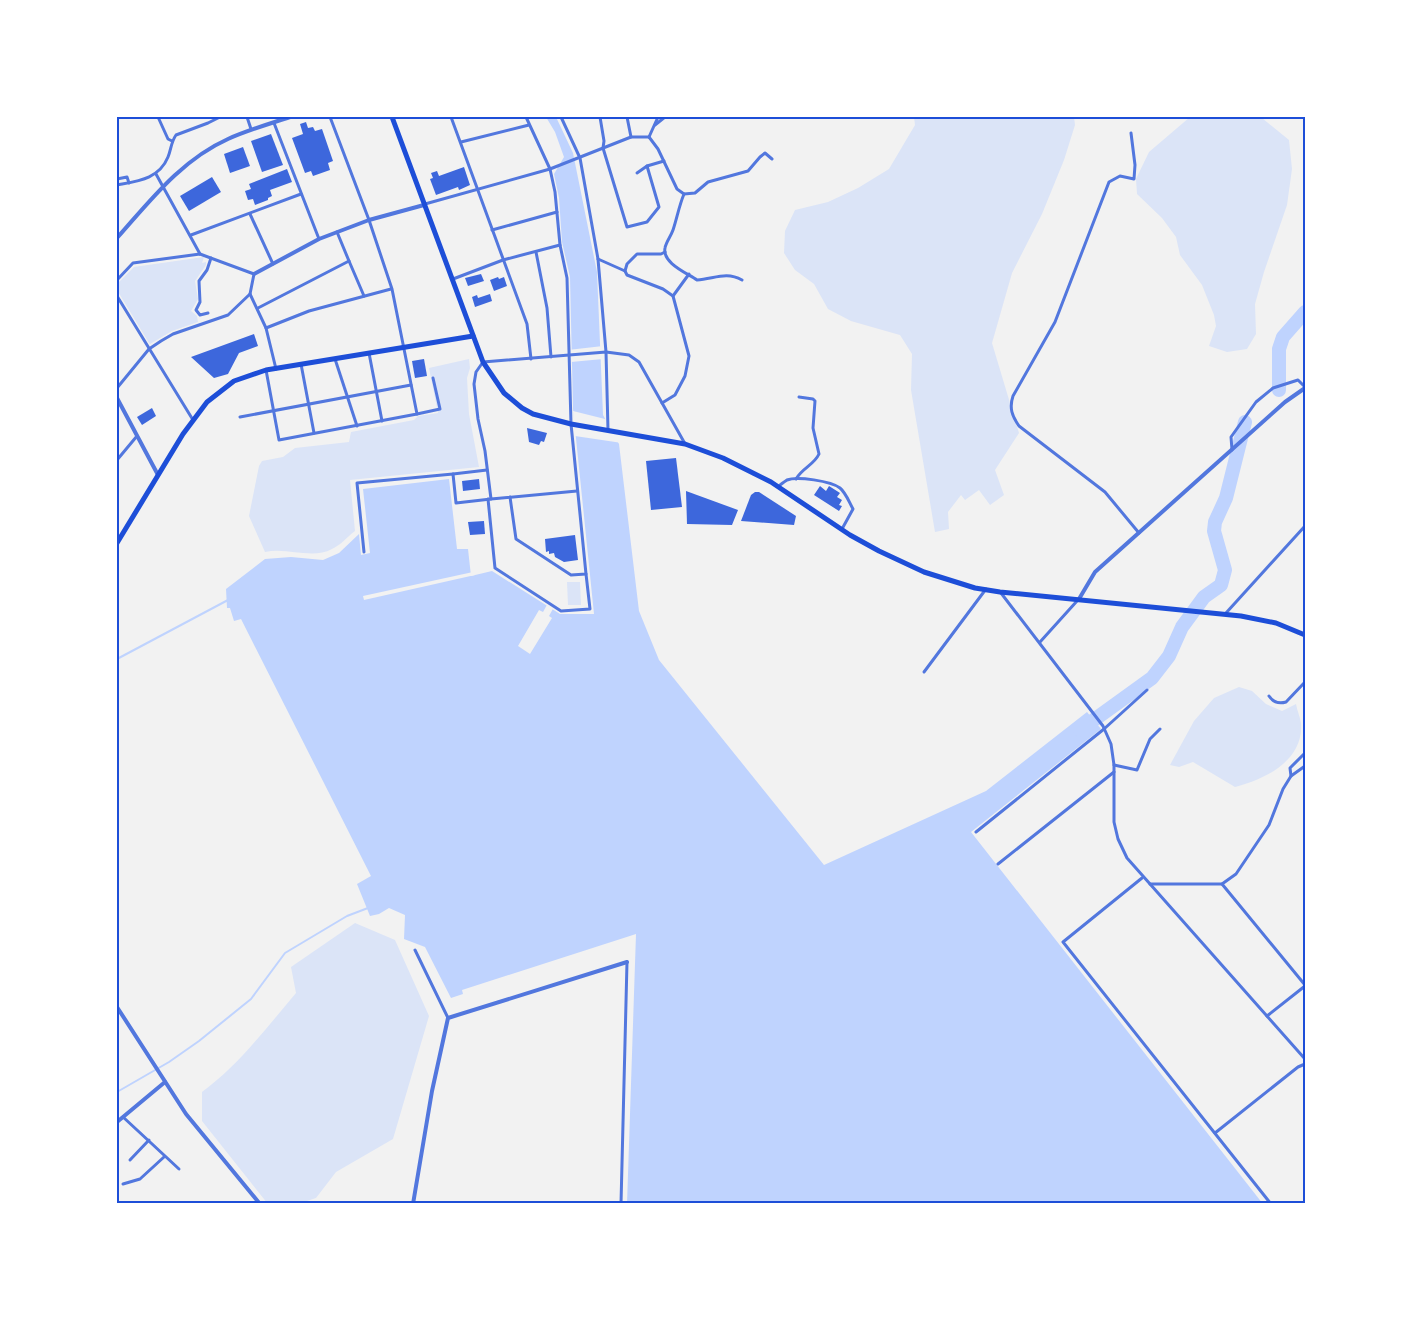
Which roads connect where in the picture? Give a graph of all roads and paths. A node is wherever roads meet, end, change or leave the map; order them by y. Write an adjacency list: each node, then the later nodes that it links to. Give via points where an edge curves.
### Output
1 (158, 117): 21 (street)
2 (220, 117): 21 (street, via 176,135)
3 (247, 117): 17 (street)
4 (290, 117): 14 (street)
5 (330, 117): 41 (street)
6 (392, 117): 38 (highway)
7 (451, 117): 22 (street)
8 (525, 117): 15 (street)
9 (561, 117): 24 (street)
10 (600, 117): 23 (street)
11 (627, 117): 20 (street)
12 (658, 117): 16 (street)
13 (665, 117): 16 (street)
14 (274, 123): 17 (street); 36 (street)
15 (529, 125): 22 (street); 28 (street)
16 (655, 125): 19 (street)
17 (252, 130): 34 (street, via 205,151)
18 (1131, 133): 116 (street, via 1134,180 1120,176 1109,182 1055,322 1010,404 1019,426 1105,492)
19 (649, 136): 20 (street); 26 (street)
20 (631, 137): 23 (street)
21 (172, 141): 30 (street, via 165,165)
22 (460, 142): 35 (street)
23 (603, 148): 24 (street); 27 (street, via 627,227 647,222 659,207)
24 (579, 158): 28 (street); 52 (street)
25 (772, 159): 37 (street, via 765,153 748,171 708,182 695,193)
26 (663, 161): 27 (street); 37 (street, via 677,189)
27 (647, 166): 29 (street)
28 (550, 169): 35 (street); 39 (street)
29 (637, 173)
30 (156, 174): 32 (street); 34 (street)
31 (117, 179): 32 (street, via 127,177)
32 (129, 183): 33 (street)
33 (117, 186)
34 (162, 186): 44 (street); 45 (street)
35 (477, 190): 38 (street); 42 (street)
36 (301, 194): 40 (street); 46 (street)
37 (684, 194): 49 (street)
38 (424, 205): 41 (street); 59 (highway)
39 (557, 212): 42 (street); 47 (street)
40 (250, 214): 44 (street); 55 (street)
41 (369, 220): 43 (street); 62 (street)
42 (492, 230): 53 (street)
43 (337, 232): 46 (street); 54 (street)
44 (191, 235): 50 (street)
45 (117, 238)
46 (319, 239): 55 (street)
47 (560, 245): 48 (street); 75 (street, via 567,278)
48 (535, 252): 53 (street); 76 (street, via 548,308)
49 (665, 252): 56 (street, via 637,254); 58 (street, via 674,266)
50 (200, 254): 51 (street); 60 (street, via 133,263)
51 (211, 258): 57 (street); 68 (street, via 199,281 200,302 196,310 200,315)
52 (598, 259): 56 (street); 73 (street)
53 (503, 260): 59 (street); 78 (street, via 526,324)
54 (349, 261): 65 (street); 67 (street)
55 (273, 264): 57 (street)
56 (624, 272): 66 (street)
57 (254, 274): 63 (street)
58 (689, 274): 61 (street, via 697,280 725,275); 66 (street)
59 (452, 279): 70 (highway)
60 (117, 280)
61 (742, 280)
62 (392, 289): 65 (street); 71 (street)
63 (250, 294): 67 (street); 72 (street, via 228,315 173,334)
64 (117, 296): 72 (street)
65 (364, 296): 69 (street)
66 (673, 296): 91 (street, via 688,364 675,395)
67 (258, 308): 69 (street)
68 (208, 313)
69 (266, 328): 81 (street)
70 (473, 336): 71 (highway); 79 (highway)
71 (405, 348): 74 (highway); 84 (street)
72 (149, 350): 86 (street); 96 (street)
73 (606, 352): 75 (street); 91 (street, via 634,357); 100 (street)
74 (369, 353): 77 (highway); 87 (street)
75 (569, 356): 76 (street); 98 (street)
76 (550, 357): 78 (street)
77 (334, 358): 80 (highway); 88 (street)
78 (531, 359): 79 (street)
79 (483, 362): 98 (highway, via 504,393 522,408); 106 (street, via 474,384)
80 (301, 364): 81 (highway); 92 (street)
81 (276, 369): 82 (highway)
82 (266, 370): 93 (street); 96 (highway, via 223,388)
83 (433, 378): 94 (street, via 440,409)
84 (411, 385): 87 (street); 94 (street)
85 (1305, 387): 104 (street); 104 (street, via 1298,380 1273,388 1256,402 1231,437)
86 (117, 388)
87 (376, 391): 88 (street); 97 (street)
88 (347, 396): 92 (street); 99 (street)
89 (799, 397): 109 (street, via 815,401 813,428 819,454)
90 (117, 398): 102 (street)
91 (662, 403): 103 (street)
92 (309, 404): 93 (street); 101 (street)
93 (273, 410): 95 (street); 101 (street, via 279,440)
94 (417, 414): 97 (street)
95 (240, 417)
96 (193, 420): 108 (highway)
97 (382, 421): 99 (street)
98 (571, 424): 100 (highway); 111 (street)
99 (357, 426): 101 (street)
100 (608, 430): 103 (highway)
101 (314, 433)
102 (137, 435): 105 (street); 108 (street)
103 (685, 444): 110 (highway, via 723,458)
104 (1232, 450): 116 (street)
105 (117, 460)
106 (487, 470): 107 (street); 113 (street)
107 (453, 474): 113 (street, via 456,503); 118 (street, via 357,483)
108 (158, 475): 117 (highway)
109 (796, 479): 110 (street); 115 (street, via 835,485 844,492 853,509)
110 (778, 487): 115 (highway)
111 (577, 491): 112 (street); 119 (street)
112 (510, 497): 113 (street); 119 (street, via 516,539 571,575)
113 (490, 499): 119 (street, via 495,568 561,611 590,609)
114 (1305, 526): 123 (street)
115 (842, 529): 120 (highway, via 915,568)
116 (1138, 533): 122 (street, via 1095,572)
117 (117, 543)
118 (364, 552)
119 (586, 574)
120 (986, 589): 121 (highway); 126 (street)
121 (1000, 591): 122 (highway); 125 (street)
122 (1079, 599): 123 (highway); 125 (street)
123 (1224, 615): 124 (highway, via 1276,624)
124 (1305, 635)
125 (1040, 642): 130 (street)
126 (924, 672)
127 (1305, 682): 129 (street, via 1286,702)
128 (1148, 690): 130 (street)
129 (1269, 696)
130 (1103, 727): 133 (street); 137 (street)
131 (1160, 729): 133 (street, via 1150,739 1137,770)
132 (1305, 753): 136 (street, via 1290,768)
133 (1114, 765): 135 (street)
134 (1305, 766): 136 (street)
135 (1114, 772): 138 (street); 139 (street, via 1118,839)
136 (1291, 776): 141 (street, via 1269,825 1236,874)
137 (976, 832)
138 (998, 864)
139 (1142, 878): 140 (street); 153 (street, via 1063,942)
140 (1148, 884): 141 (street); 146 (street)
141 (1222, 884): 144 (street)
142 (415, 951): 147 (street)
143 (627, 962): 147 (street); 161 (street)
144 (1305, 986): 146 (street)
145 (117, 1007): 150 (street)
146 (1267, 1016): 148 (street)
147 (448, 1018): 160 (street)
148 (1305, 1059)
149 (1305, 1064): 153 (street)
150 (165, 1082): 151 (street); 159 (street, via 186,1114)
151 (123, 1117): 152 (street); 154 (street)
152 (117, 1122)
153 (1215, 1134): 162 (street)
154 (149, 1140): 155 (street); 156 (street)
155 (164, 1157): 157 (street); 158 (street, via 140,1179)
156 (130, 1160)
157 (179, 1169)
158 (123, 1184)
159 (260, 1204)
160 (413, 1204)
161 (621, 1204)
162 (1271, 1204)

